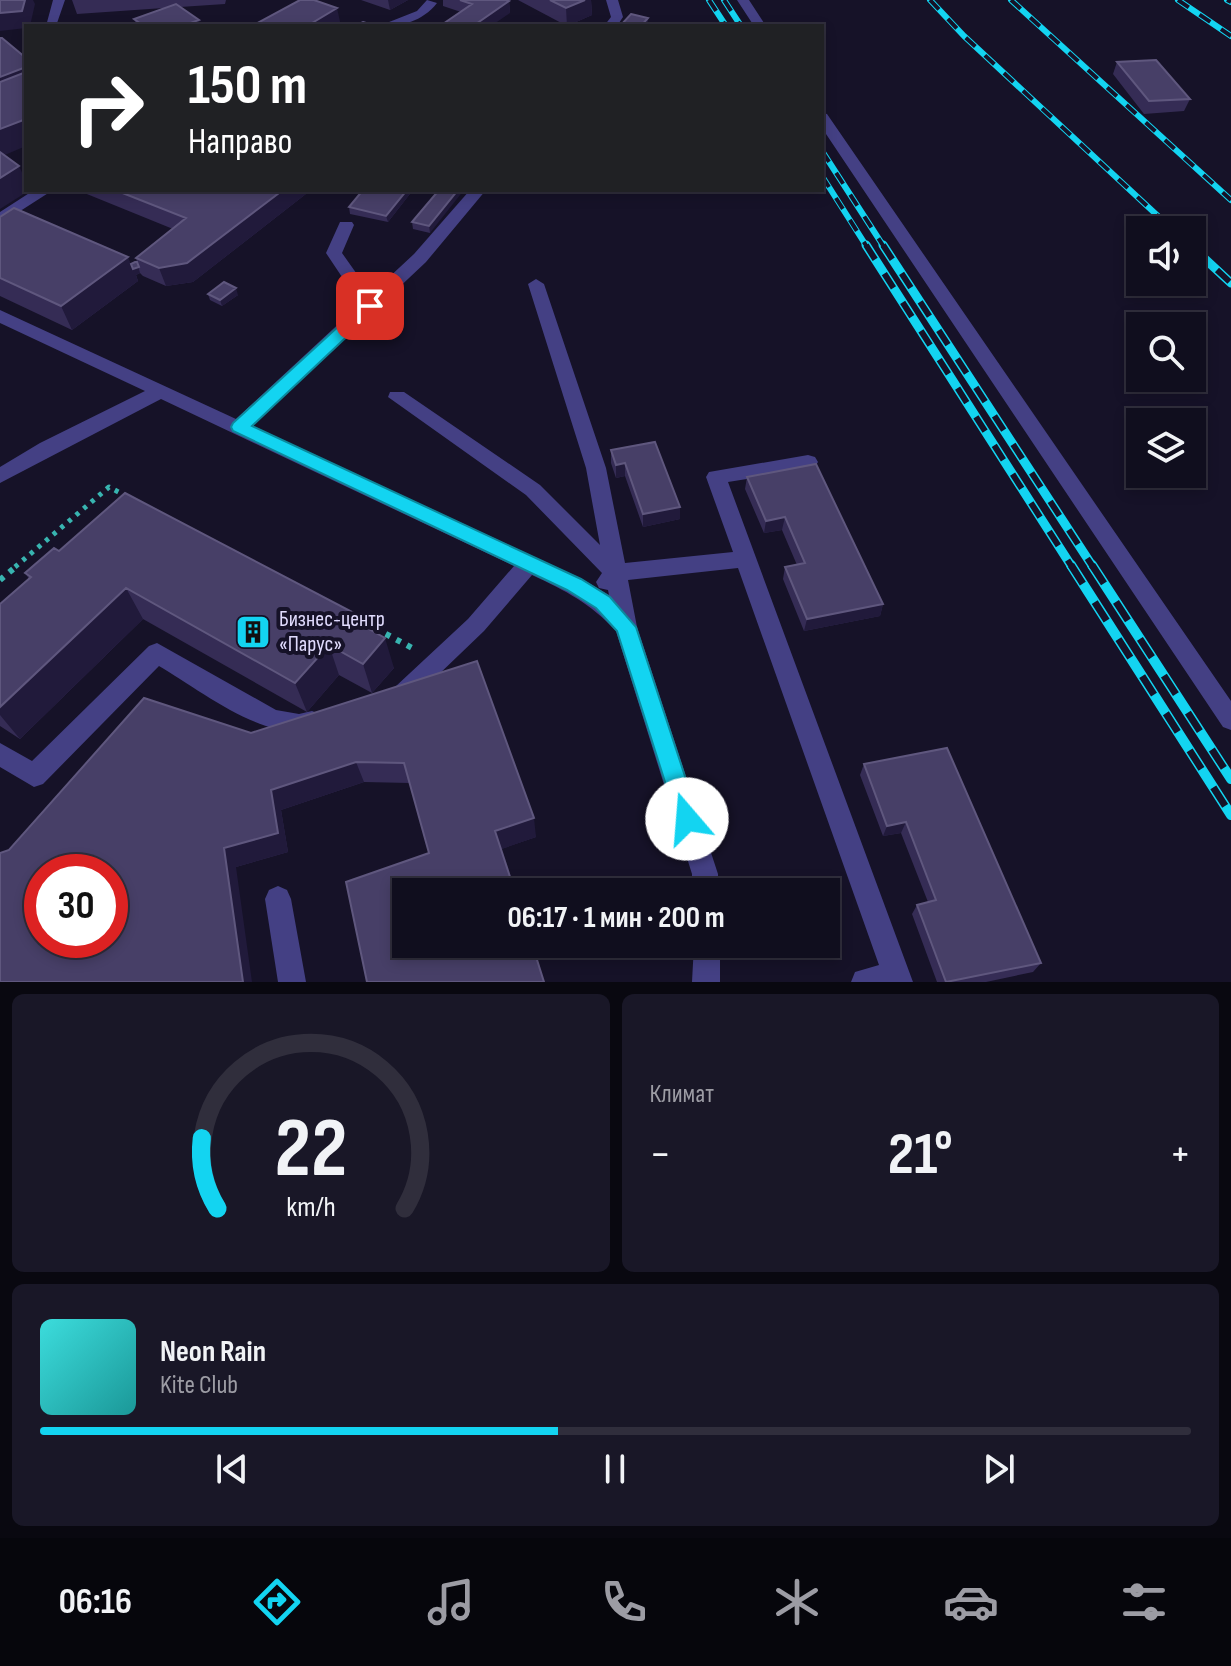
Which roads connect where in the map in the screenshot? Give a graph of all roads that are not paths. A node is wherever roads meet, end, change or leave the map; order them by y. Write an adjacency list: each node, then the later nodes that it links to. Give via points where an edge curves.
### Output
1 (59, 0): 5 (street)
2 (612, 0): 7 (street, via 617,17)
3 (743, 0): 8 (street)
4 (431, 3): 6 (street, via 421,14)
5 (51, 24)
6 (391, 24)
7 (612, 24)
8 (759, 24)
9 (824, 120): 29 (street)
10 (42, 192): 12 (street)
11 (476, 192): 15 (street)
12 (0, 219)
13 (346, 225): 15 (street, via 334,253)
14 (536, 284): 24 (street, via 596,468)
15 (370, 306): 19 (street)
16 (0, 316): 17 (street)
17 (161, 391): 19 (street); 21 (street)
18 (397, 397): 24 (street, via 533,490)
19 (239, 427): 23 (street)
20 (808, 462): 22 (street, via 716,477)
21 (0, 476)
22 (747, 559): 24 (street); 34 (street)
23 (528, 564): 25 (street); 27 (street, via 439,663 404,694)
24 (615, 573): 25 (street, via 594,587); 26 (street)
25 (574, 585): 26 (street, via 603,602)
26 (626, 627): 31 (street)
27 (380, 703)
28 (328, 718): 30 (street, via 299,724 272,720 157,653 34,776)
29 (1231, 720)
30 (0, 754)
31 (705, 878)
32 (278, 899): 35 (street)
33 (707, 958): 36 (street)
34 (898, 978): 37 (street)
35 (292, 982)
36 (706, 982)
37 (865, 982)

